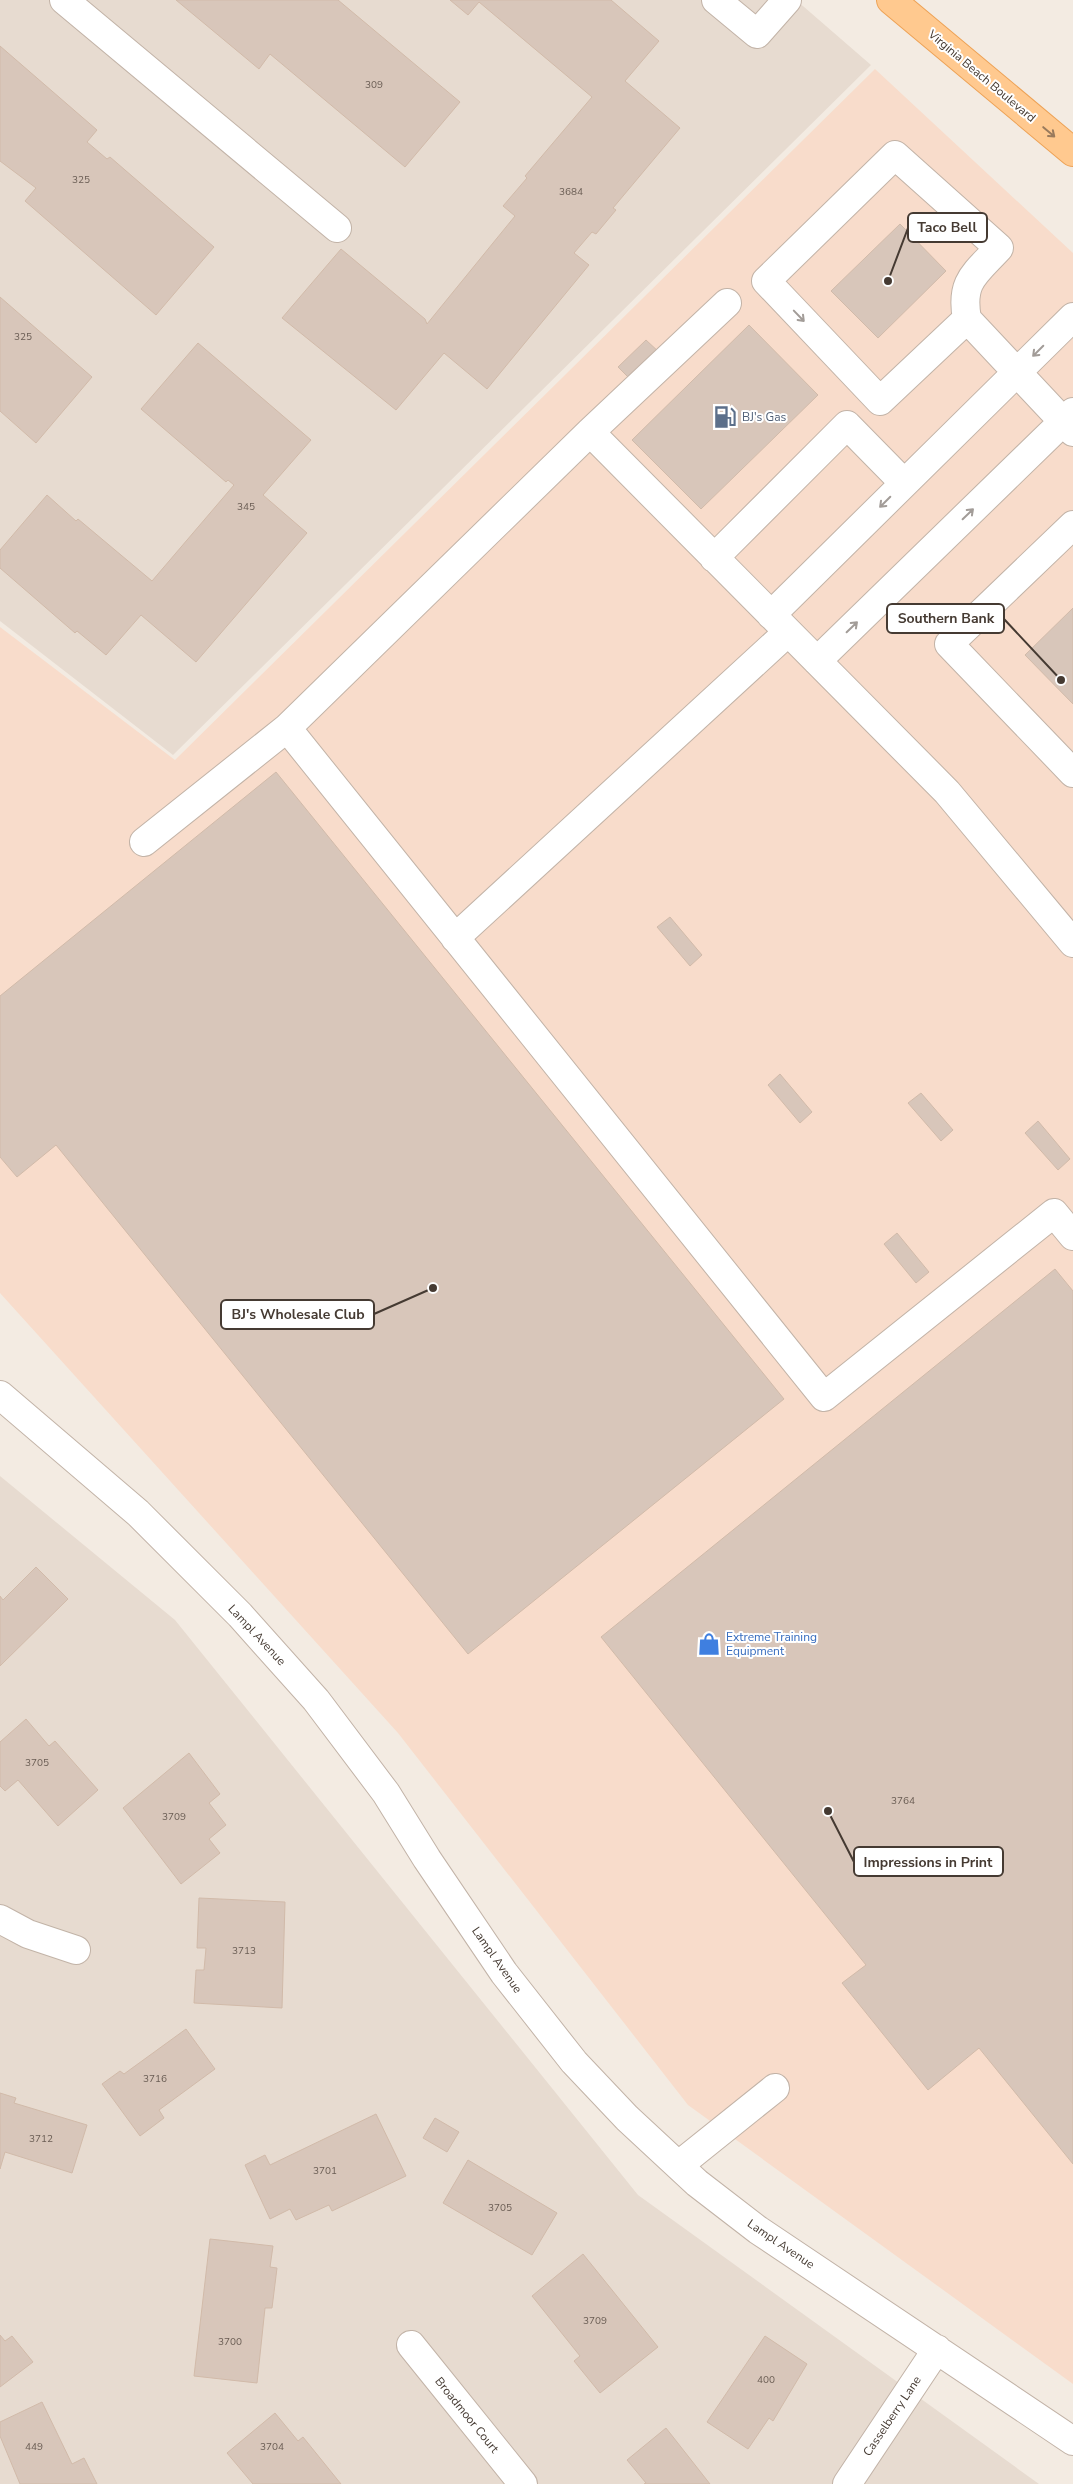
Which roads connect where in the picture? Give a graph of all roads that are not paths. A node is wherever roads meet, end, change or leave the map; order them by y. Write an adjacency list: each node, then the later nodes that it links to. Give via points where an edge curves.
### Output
1 (64, 0): 6 (street)
2 (716, 0): 3 (street, via 757,34)
3 (787, 0)
4 (891, 0): 5 (main road, Virginia Beach Boulevard, one-way to 5)
5 (1073, 152)
6 (337, 228)
7 (727, 303): 12 (street)
8 (1073, 316): 10 (street, one-way to 10)
9 (967, 319): 9 (street, one-way to 9, via 964,302 967,282 999,248 895,155 766,281 880,401); 10 (street)
10 (1017, 372): 11 (street); 13 (street)
11 (1070, 422): 17 (street, one-way to 11)
12 (590, 432): 15 (street); 18 (street)
13 (904, 483): 15 (street, via 847,425); 16 (street, one-way to 16)
14 (1073, 525): 19 (street, via 949,644)
15 (714, 558): 16 (street)
16 (780, 623): 17 (street); 22 (street)
17 (817, 661): 21 (street, via 947,792)
18 (287, 728): 20 (street); 22 (street)
19 (1073, 773)
20 (144, 842)
21 (1068, 927)
22 (455, 938): 23 (street, via 824,1397 1054,1212)
23 (1073, 1236)
24 (5, 1409): 28 (street, Lampl Avenue, via 138,1513 240,1614 316,1700 386,1793 504,1973 574,2062)
25 (0, 1919): 26 (street, via 28,1934)
26 (76, 1950)
27 (775, 2088): 28 (street)
28 (679, 2166): 30 (street, Lampl Avenue, via 758,2230)
29 (411, 2346): 32 (street, Broadmoor Court)
30 (937, 2349): 31 (street, Lampl Avenue); 33 (street, Casselberry Lane)
31 (1073, 2441)
32 (523, 2484)
33 (848, 2484)

